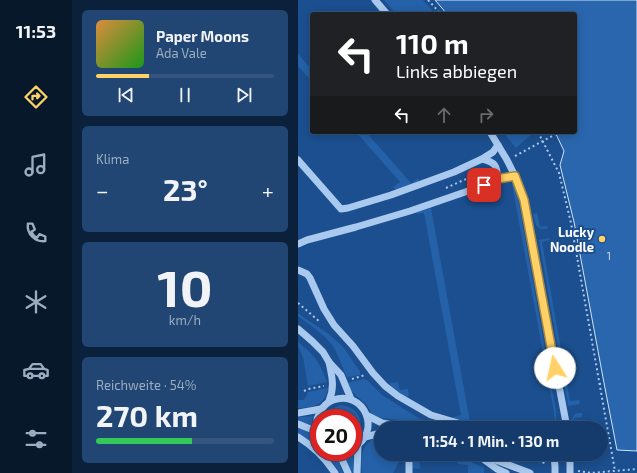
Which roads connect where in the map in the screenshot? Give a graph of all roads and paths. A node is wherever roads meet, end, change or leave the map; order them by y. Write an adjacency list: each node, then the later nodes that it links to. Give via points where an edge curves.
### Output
1 (375, 0): 3 (street)
2 (428, 0): 4 (path)
3 (385, 12)
4 (439, 12)
5 (491, 134): 7 (street)
6 (539, 134): 13 (path, via 559,172)
7 (498, 145): 9 (street, via 494,152); 10 (street)
8 (298, 160): 9 (street, via 341,209 392,195)
9 (482, 160): 11 (street, via 492,162 498,174)
10 (515, 176): 11 (street); 30 (street, via 530,228)
11 (497, 179): 14 (street, via 410,211)
12 (574, 222): 13 (path)
13 (571, 223): 17 (path)
14 (298, 244)
15 (298, 270): 29 (street, via 307,274 334,325 385,386 431,415)
16 (586, 290): 17 (path)
17 (583, 291): 21 (path)
18 (298, 329): 19 (street)
19 (330, 362): 22 (street, via 341,375); 23 (street, via 333,384)
20 (604, 383): 21 (path)
21 (599, 384): 44 (path)
22 (351, 400): 23 (street, via 343,398); 27 (street, via 360,404)
23 (329, 401): 24 (street)
24 (322, 409)
25 (310, 411): 26 (street)
26 (298, 413)
27 (368, 416): 28 (street); 35 (street)
28 (378, 421)
29 (451, 421)
30 (565, 421)
31 (298, 424): 32 (street)
32 (310, 430)
33 (374, 435): 35 (street)
34 (298, 436): 45 (street, via 315,449)
35 (365, 437): 36 (street)
36 (362, 440)
37 (343, 461): 46 (street)
38 (356, 461): 47 (street)
39 (409, 461): 48 (street)
40 (486, 461): 49 (street)
41 (498, 461): 50 (street)
42 (555, 461): 51 (street)
43 (570, 461): 52 (street)
44 (615, 471)
45 (335, 473)
46 (348, 473)
47 (357, 473)
48 (409, 473)
49 (506, 473)
50 (530, 473)
51 (555, 473)
52 (570, 473)

